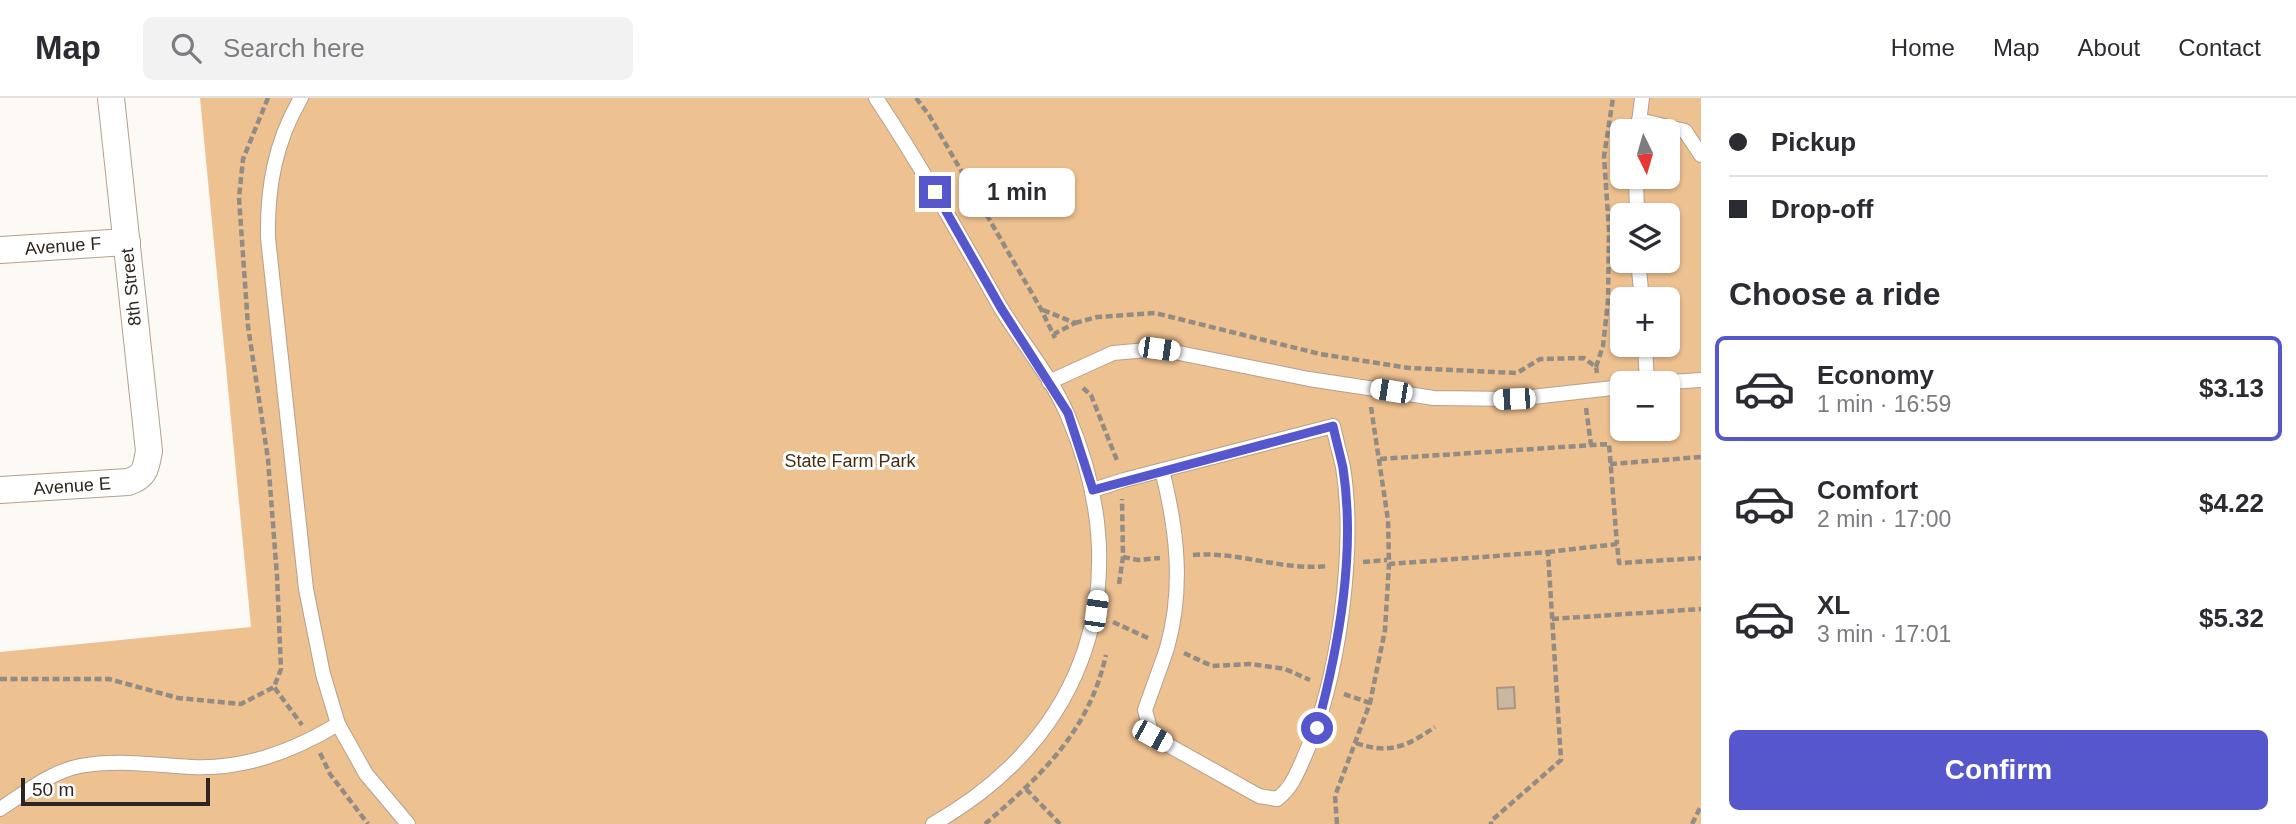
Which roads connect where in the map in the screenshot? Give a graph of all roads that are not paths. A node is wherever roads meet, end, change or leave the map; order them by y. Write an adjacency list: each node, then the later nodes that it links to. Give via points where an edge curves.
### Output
1 (111, 98): 8 (street, 8th Street)
2 (301, 98): 18 (lane, via 275,163 267,199 268,239 306,589)
3 (876, 98): 12 (lane)
4 (1642, 98): 5 (lane)
5 (1639, 119)
6 (1680, 130): 7 (lane)
7 (1701, 155)
8 (127, 242): 9 (street, Avenue F); 15 (street, 8th Street, via 149,451)
9 (0, 250)
10 (1701, 380): 11 (lane)
11 (1680, 381)
12 (1049, 382): 13 (lane, via 1113,353 1159,349 1434,398 1514,399); 17 (lane, via 1068,413)
13 (1610, 388)
14 (1162, 470): 14 (lane, via 1333,426 1345,489 1339,628 1317,728 1288,791 1277,799 1259,796 1152,736 1145,710 1167,646 1178,556); 17 (lane)
15 (143, 475): 16 (street, Avenue E, via 128,482)
16 (0, 490)
17 (1093, 490): 21 (lane, via 1100,529 1100,586 1090,633 1067,690 1041,735 1019,760)
18 (338, 724): 19 (lane, via 251,762 195,767 122,761 77,767 47,778); 20 (lane, via 366,774)
19 (0, 809)
20 (408, 824)
21 (933, 824)

